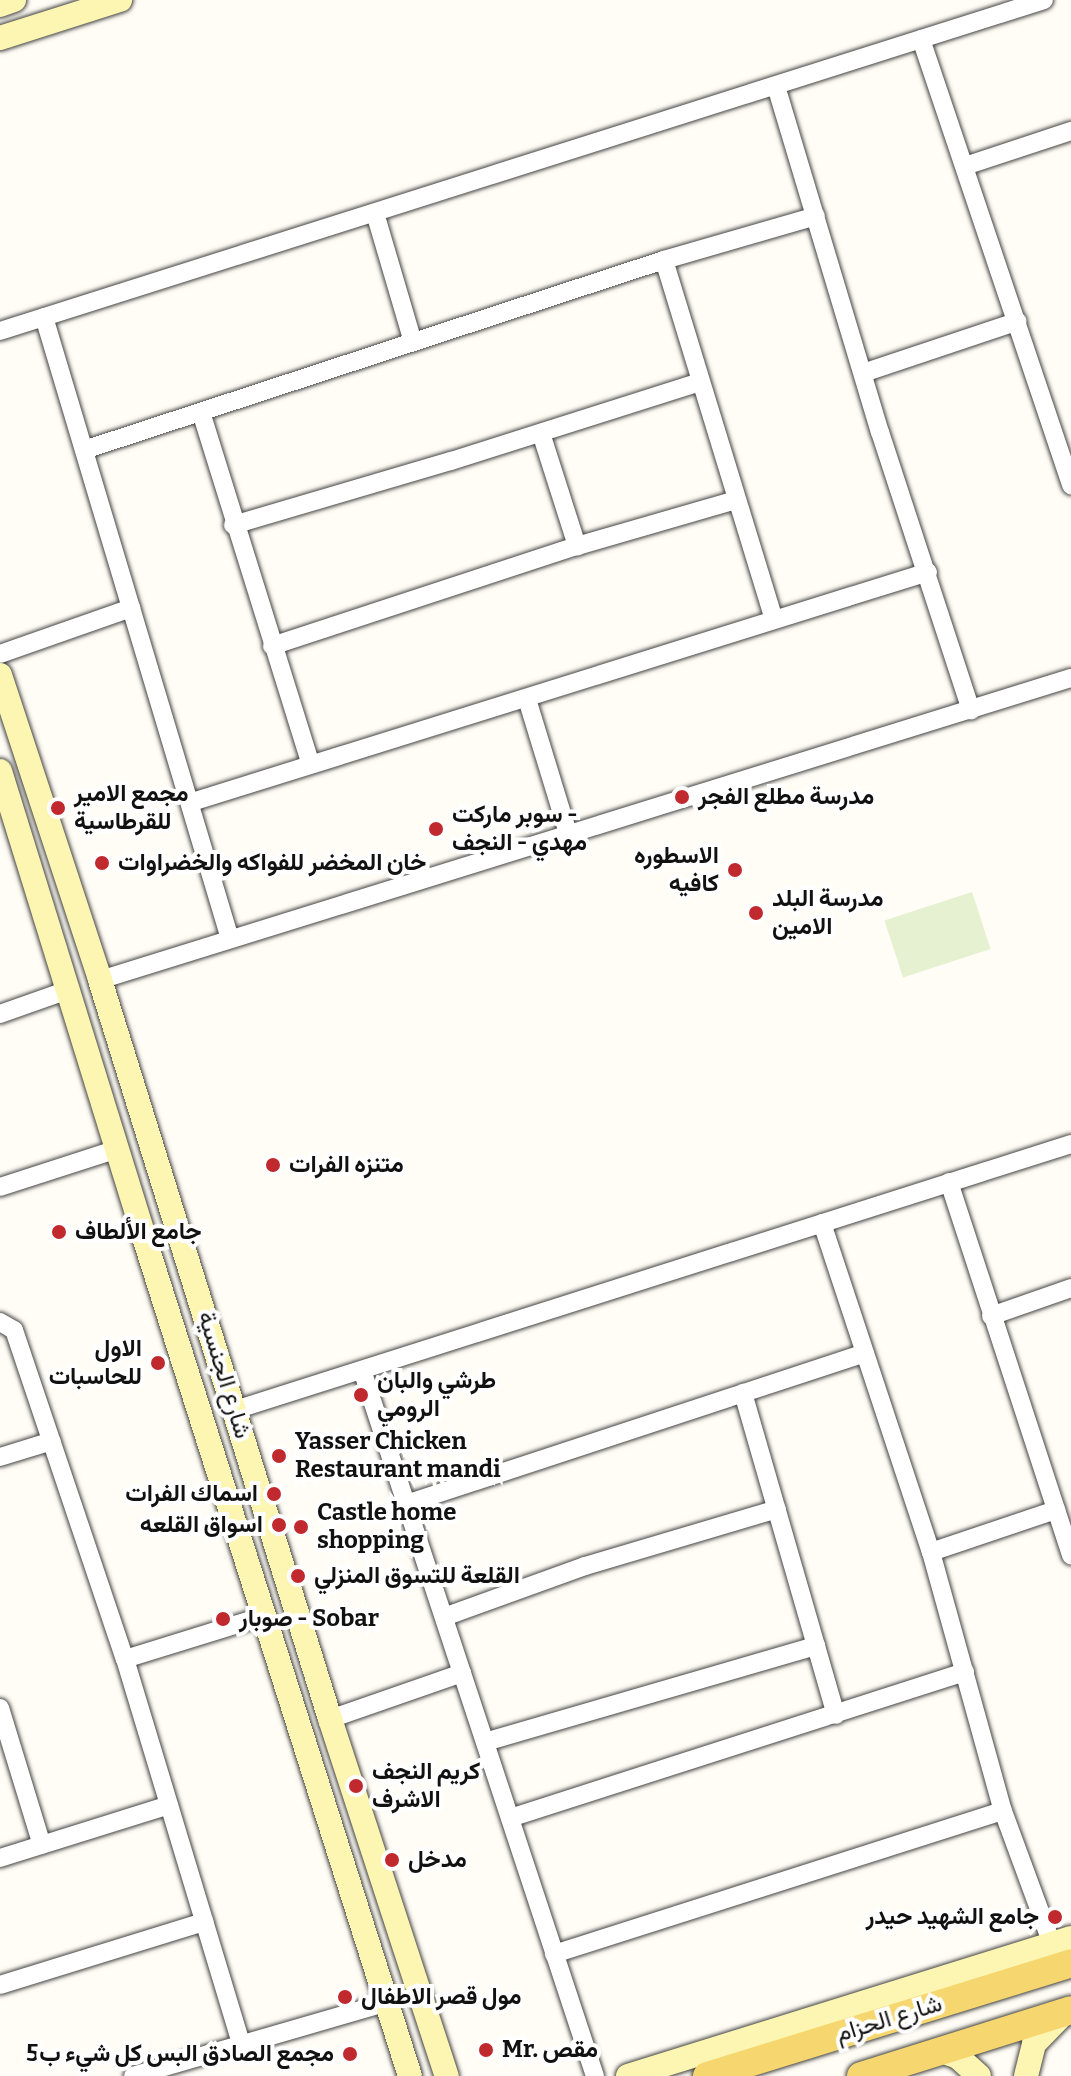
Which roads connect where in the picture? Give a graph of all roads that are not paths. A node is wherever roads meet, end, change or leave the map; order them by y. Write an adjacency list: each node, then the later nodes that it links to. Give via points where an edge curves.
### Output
1 (14, 0): 4 (main road)
2 (120, 0): 5 (main road)
3 (1044, 0): 6 (street)
4 (0, 5)
5 (0, 38)
6 (921, 39): 7 (street); 9 (street)
7 (776, 86): 10 (street); 11 (street)
8 (1071, 131): 9 (street)
9 (965, 166): 14 (street)
10 (375, 213): 13 (street); 16 (street)
11 (816, 216): 12 (street); 17 (street)
12 (664, 260): 16 (street); 18 (street)
13 (44, 317): 15 (street); 21 (street)
14 (1018, 321): 17 (street); 22 (street)
15 (0, 331)
16 (413, 342): 19 (street)
17 (863, 373): 26 (street)
18 (700, 382): 20 (street); 23 (street)
19 (201, 412): 21 (street); 24 (street)
20 (541, 433): 24 (street); 25 (street)
21 (84, 450): 27 (street)
22 (1071, 486)
23 (736, 500): 25 (street); 28 (street)
24 (233, 525): 29 (street)
25 (577, 546): 29 (street)
26 (928, 572): 28 (street); 34 (street)
27 (131, 608): 30 (street); 37 (street)
28 (774, 619): 33 (street)
29 (272, 646): 35 (street)
30 (0, 654)
31 (0, 675): 40 (main road, شارع الجنسية)
32 (1071, 678): 34 (street)
33 (527, 699): 35 (street); 38 (street)
34 (971, 710): 38 (street)
35 (310, 763): 37 (street)
36 (0, 771): 41 (main road, شارع الجنسية)
37 (192, 802): 39 (street)
38 (569, 836): 39 (street)
39 (230, 939): 40 (street)
40 (100, 980): 47 (main road, شارع الجنسية)
41 (68, 990): 42 (street); 44 (main road, شارع الجنسية)
42 (0, 1014)
43 (1071, 1144): 45 (street)
44 (118, 1149): 46 (street); 48 (main road, شارع الجنسية)
45 (949, 1182): 49 (street); 53 (street)
46 (0, 1187)
47 (165, 1189): 48 (main road); 50 (main road, شارع الجنسية)
48 (132, 1198): 51 (main road, شارع الجنسية)
49 (822, 1223): 55 (street); 56 (street)
50 (178, 1228): 51 (main road); 58 (main road, شارع الجنسية)
51 (143, 1234): 66 (main road, شارع الجنسية)
52 (1071, 1288): 53 (street)
53 (991, 1316): 63 (street)
54 (0, 1322): 59 (street, via 14,1330)
55 (865, 1353): 57 (street); 64 (street)
56 (363, 1373): 58 (street); 61 (street)
57 (743, 1393): 61 (street); 62 (street)
58 (235, 1410): 74 (main road, شارع الجنسية)
59 (52, 1441): 60 (street); 69 (street)
60 (0, 1457)
61 (406, 1504): 67 (street)
62 (777, 1509): 67 (street, via 585,1566); 68 (street)
63 (1056, 1510): 64 (street); 65 (street)
64 (931, 1552): 70 (street)
65 (1071, 1556)
66 (264, 1616): 69 (street); 85 (main road, شارع الجنسية)
67 (444, 1617): 71 (street)
68 (816, 1646): 73 (street); 75 (street)
69 (125, 1659): 76 (street)
70 (965, 1672): 73 (street); 77 (street)
71 (462, 1673): 74 (street); 75 (street)
72 (0, 1708): 79 (street)
73 (836, 1715): 78 (street)
74 (330, 1719): 91 (main road, شارع الجنسية)
75 (485, 1742): 78 (street)
76 (169, 1805): 79 (street); 81 (street)
77 (1003, 1811): 82 (street); 83 (street)
78 (510, 1818): 83 (street)
79 (42, 1845): 80 (street)
80 (0, 1858)
81 (204, 1922): 84 (street); 87 (street)
82 (1064, 1952): 93 (main road); 94 (main road, شارع الحزام)
83 (554, 1954): 92 (street)
84 (0, 1985)
85 (388, 2002): 87 (street); 90 (main road, شارع الجنسية)
86 (1068, 2011): 88 (main road, شارع الحزام); 97 (main road, via 1034,2044)
87 (241, 2043): 89 (street)
88 (941, 2051): 95 (main road, شارع الحزام); 96 (main road, via 958,2057)
89 (133, 2076)
90 (410, 2076)
91 (447, 2076)
92 (595, 2076)
93 (628, 2076)
94 (707, 2076)
95 (861, 2076)
96 (979, 2076)
97 (1026, 2076)

